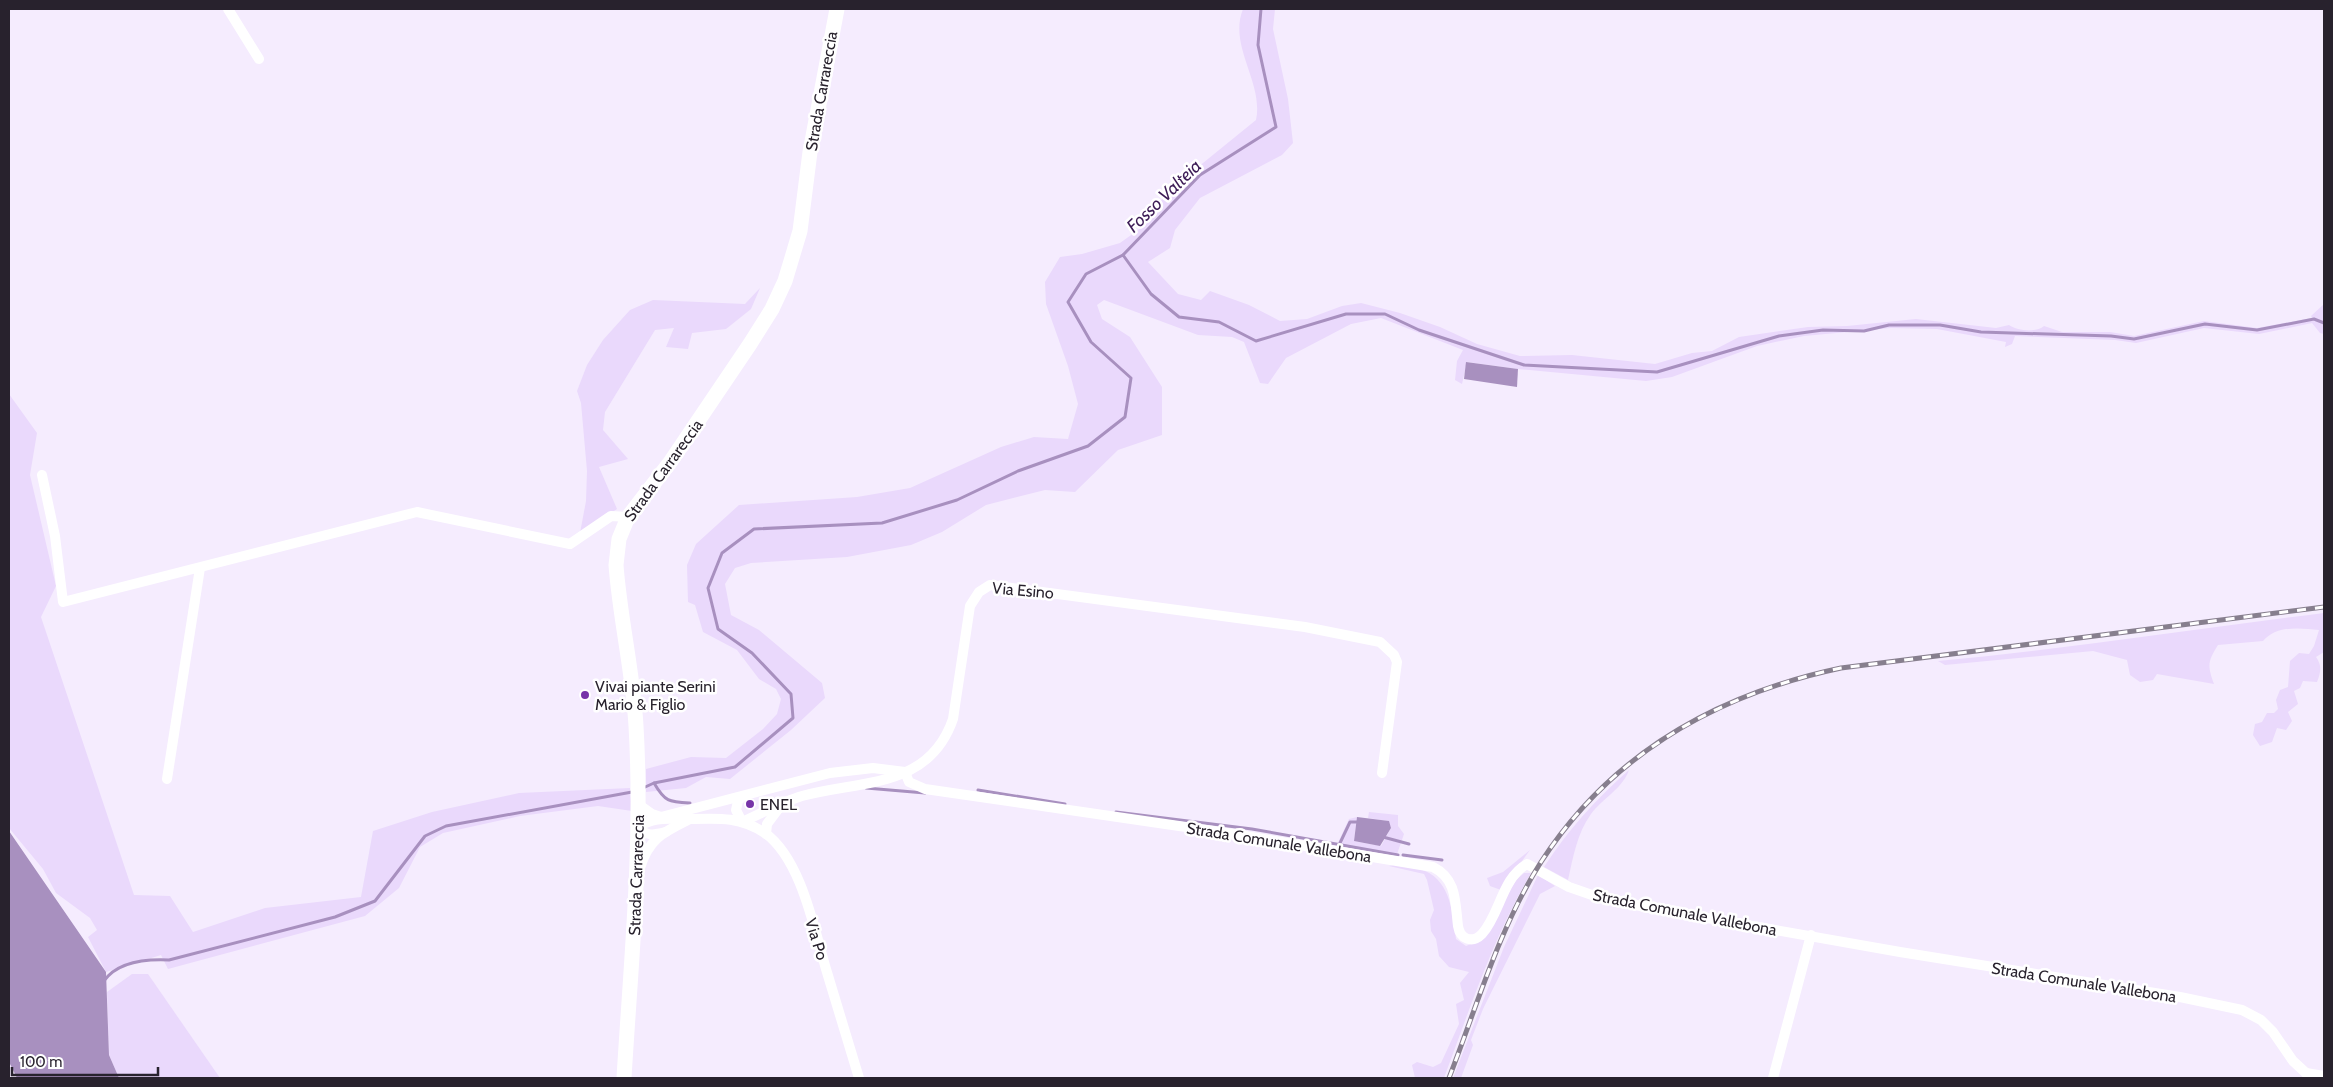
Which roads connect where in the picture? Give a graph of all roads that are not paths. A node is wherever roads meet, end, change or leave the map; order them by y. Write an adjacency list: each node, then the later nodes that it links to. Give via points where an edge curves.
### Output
1 (228, 9): 3 (street)
2 (837, 9): 5 (main road, Strada Carrareccia, via 810,152 800,231 785,281 750,344)
3 (259, 60)
4 (42, 476): 6 (street, via 55,536 63,602)
5 (628, 517): 6 (street, via 611,516 570,544 417,512); 11 (main road, Strada Carrareccia, via 619,539 616,565 636,726)
6 (200, 568): 9 (street)
7 (906, 772): 8 (street, Via Esino, via 935,753 948,733 953,719 970,606 984,587 998,584 1305,627 1380,642 1394,654 1397,662); 10 (street, via 873,768 830,773); 12 (street, Via Esino, via 886,781 826,790); 20 (street, Strada Comunale Vallebona, via 909,782 925,789 1432,867 1450,881 1459,933 1470,940 1481,935 1511,881 1527,864 1558,882 1592,895)
8 (1382, 773)
9 (167, 779)
10 (743, 796): 13 (street); 15 (street, via 736,810)
11 (638, 802): 13 (street); 16 (main road, Strada Carrareccia)
12 (783, 803): 15 (street, Via Esino); 18 (street, via 769,818)
13 (661, 817): 14 (street, Via Po); 16 (street)
14 (691, 819): 15 (street, Via Po, via 718,817); 17 (street)
15 (742, 822): 18 (street, Via Po)
16 (638, 827): 17 (street, via 642,832 653,835); 19 (main road, Strada Carrareccia)
17 (666, 832): 19 (street, via 647,849)
18 (766, 834): 24 (street, Via Po, via 780,848 801,887)
19 (636, 883): 23 (main road, Strada Carrareccia)
20 (1811, 935): 21 (street, Strada Comunale Vallebona, via 2242,1010 2261,1020 2274,1032); 25 (street)
21 (2304, 1076): 22 (street)
22 (2324, 1076)
23 (624, 1078)
24 (859, 1078)
25 (1773, 1078)

